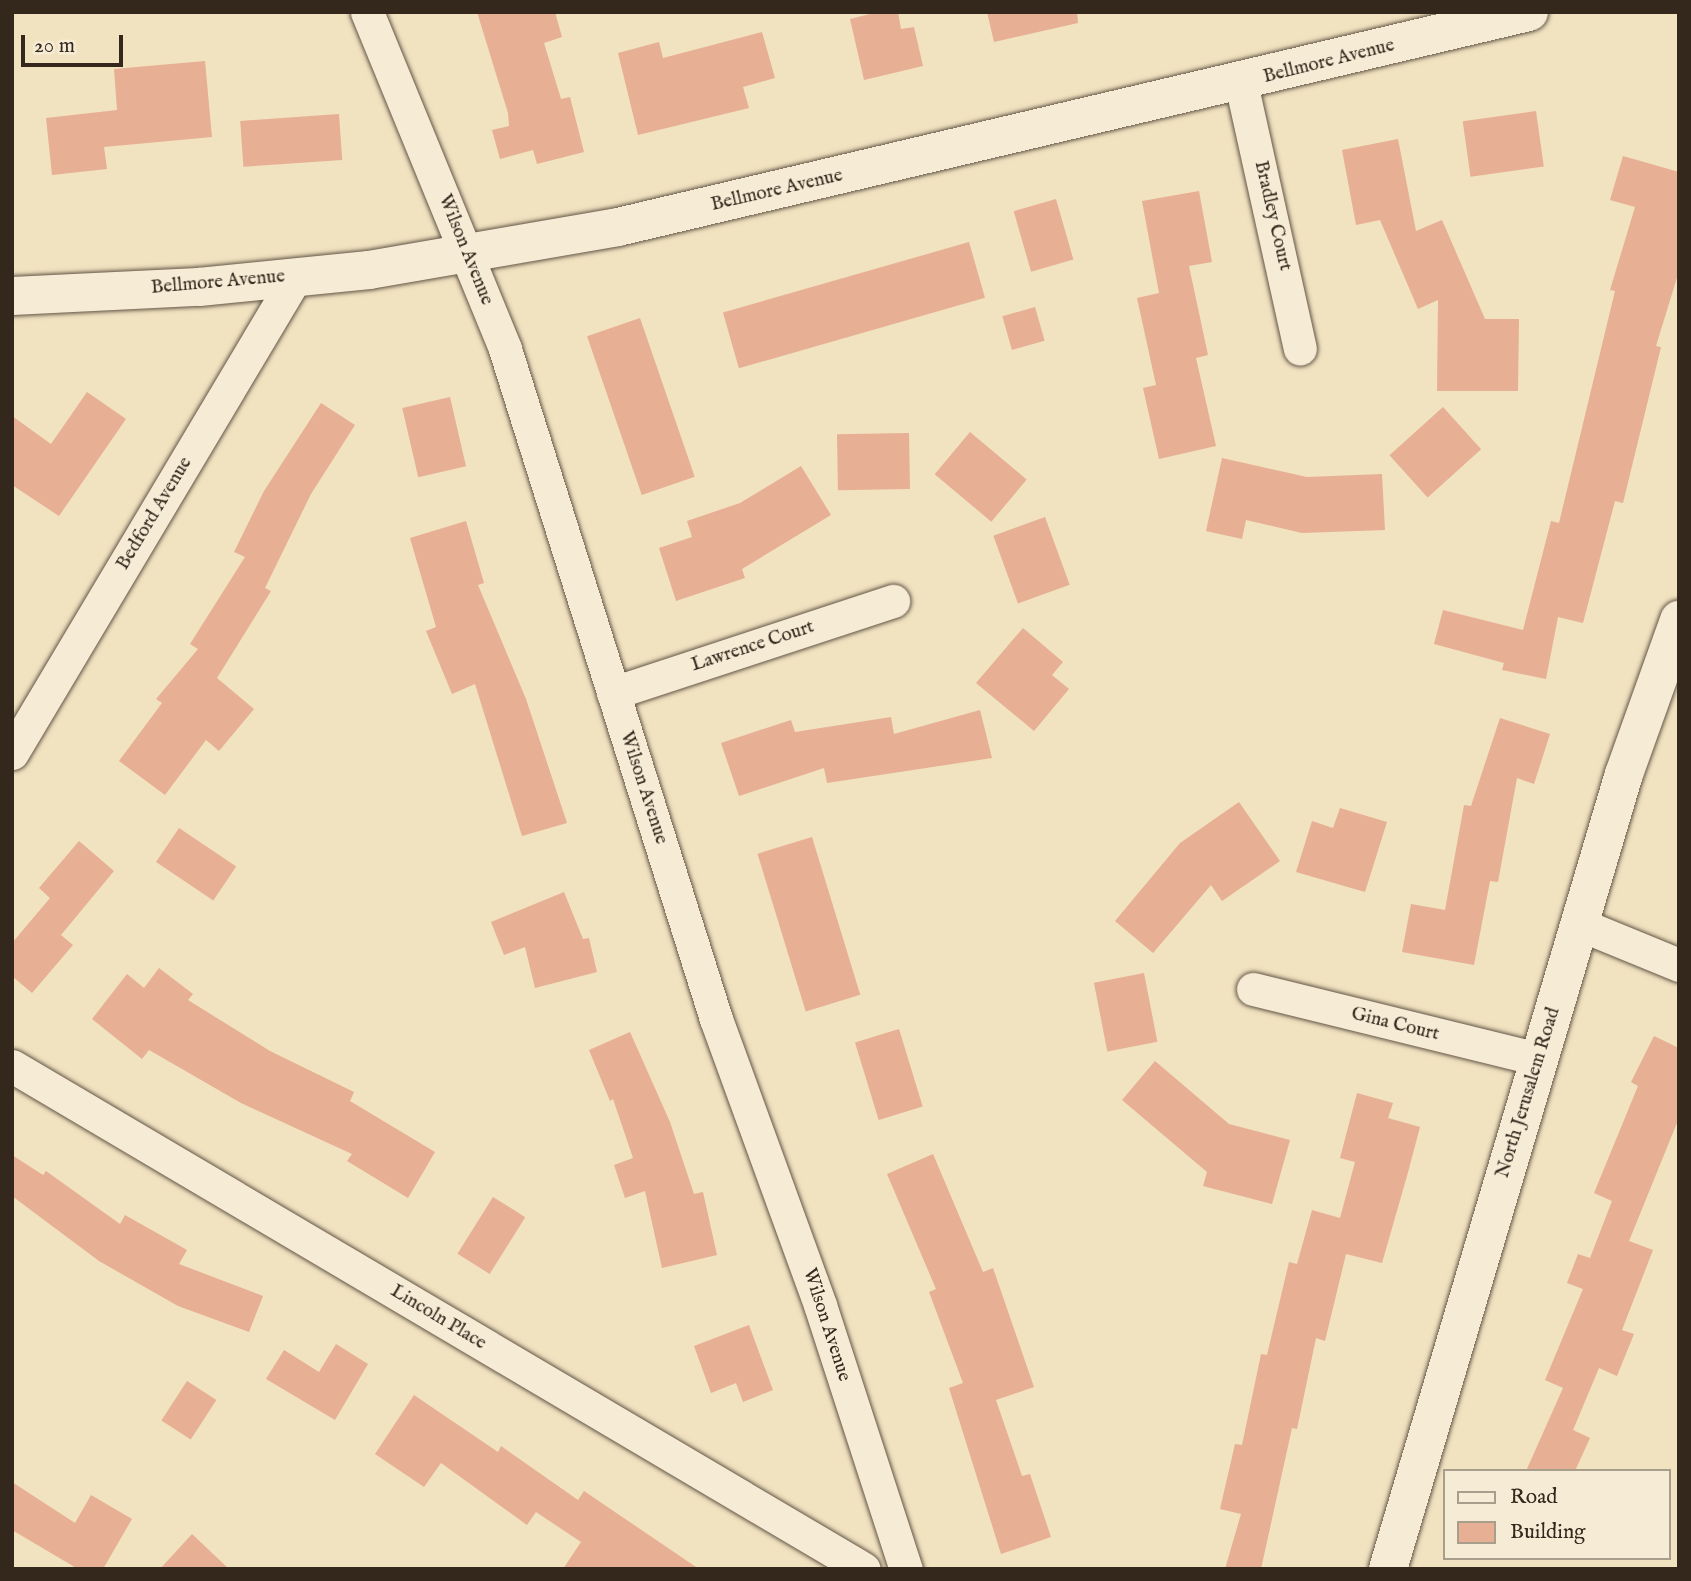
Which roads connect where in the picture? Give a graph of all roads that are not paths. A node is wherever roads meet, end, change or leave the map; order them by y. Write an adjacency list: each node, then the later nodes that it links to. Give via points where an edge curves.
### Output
1 (368, 12): 4 (street, Wilson Avenue)
2 (1529, 12): 3 (main road, Bellmore Avenue)
3 (1241, 83): 4 (main road, Bellmore Avenue, via 618,227); 7 (street, Bradley Court)
4 (466, 253): 5 (main road, Bellmore Avenue, via 369,270); 10 (street, Wilson Avenue, via 505,349)
5 (298, 275): 6 (main road, Bellmore Avenue, via 199,287); 11 (street, Bedford Avenue)
6 (12, 296)
7 (1300, 349)
8 (893, 601): 10 (street, Lawrence Court)
9 (1679, 620): 12 (main road, North Jerusalem Road, via 1628,761)
10 (613, 693): 18 (street, Wilson Avenue, via 716,1019 821,1305)
11 (12, 753)
12 (1578, 924): 13 (street); 15 (main road, North Jerusalem Road)
13 (1679, 965)
14 (1253, 989): 15 (street, Gina Court)
15 (1539, 1059): 19 (main road, North Jerusalem Road)
16 (12, 1066): 17 (street, Lincoln Place)
17 (864, 1569)
18 (906, 1569)
19 (1388, 1569)

